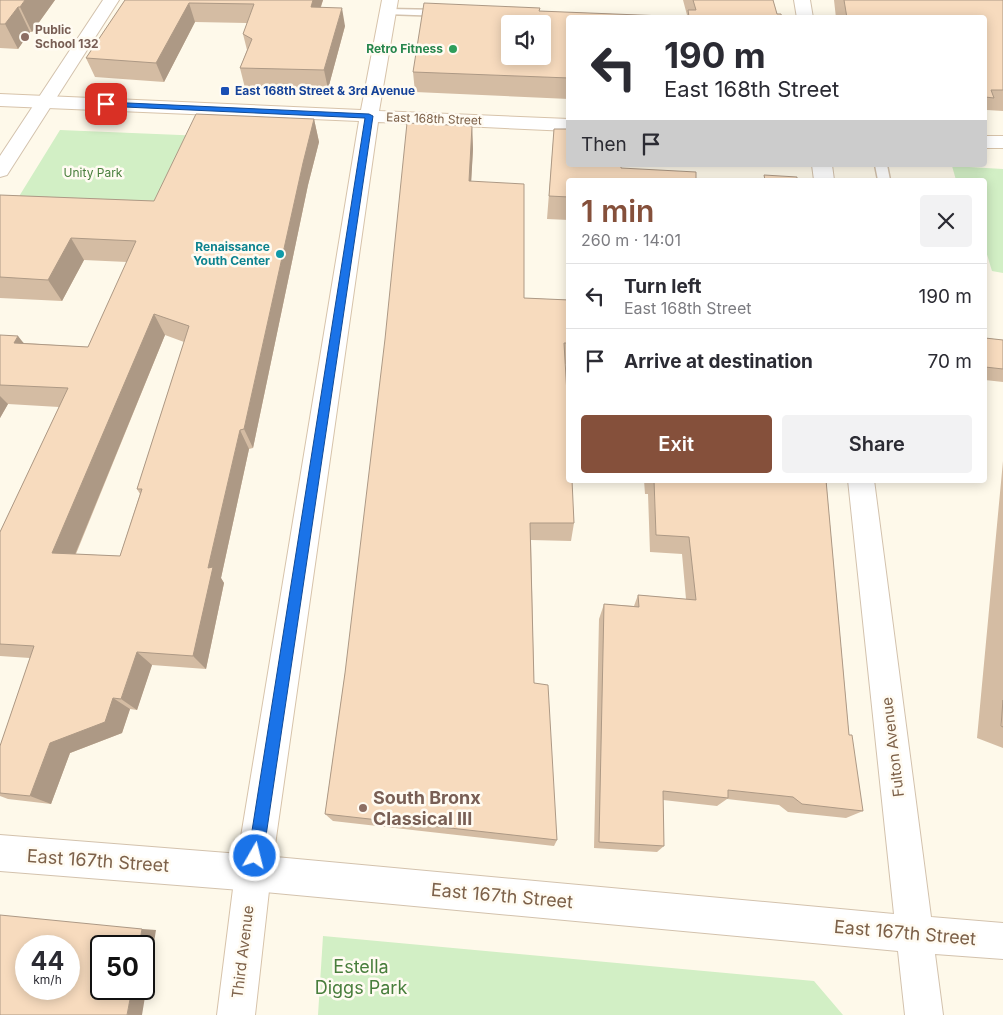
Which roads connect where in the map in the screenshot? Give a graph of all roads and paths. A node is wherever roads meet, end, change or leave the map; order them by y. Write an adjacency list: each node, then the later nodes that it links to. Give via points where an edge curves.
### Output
1 (111, 0): 7 (street)
2 (802, 0): 5 (street)
3 (389, 6): 4 (lane); 8 (street, Third Avenue)
4 (457, 13)
5 (804, 15)
6 (0, 100): 7 (street, East 168th Street)
7 (46, 102): 8 (street, East 168th Street); 12 (street)
8 (369, 116): 9 (street, East 168th Street); 15 (street, Third Avenue)
9 (566, 125)
10 (987, 142): 11 (street)
11 (1003, 142)
12 (0, 171)
13 (861, 483): 16 (street, Fulton Avenue)
14 (0, 853): 15 (street, East 167th Street)
15 (253, 873): 16 (street, East 167th Street); 18 (street, Third Avenue)
16 (916, 935): 17 (street, East 167th Street); 19 (street, Fulton Avenue)
17 (1003, 941)
18 (236, 1015)
19 (924, 1015)

